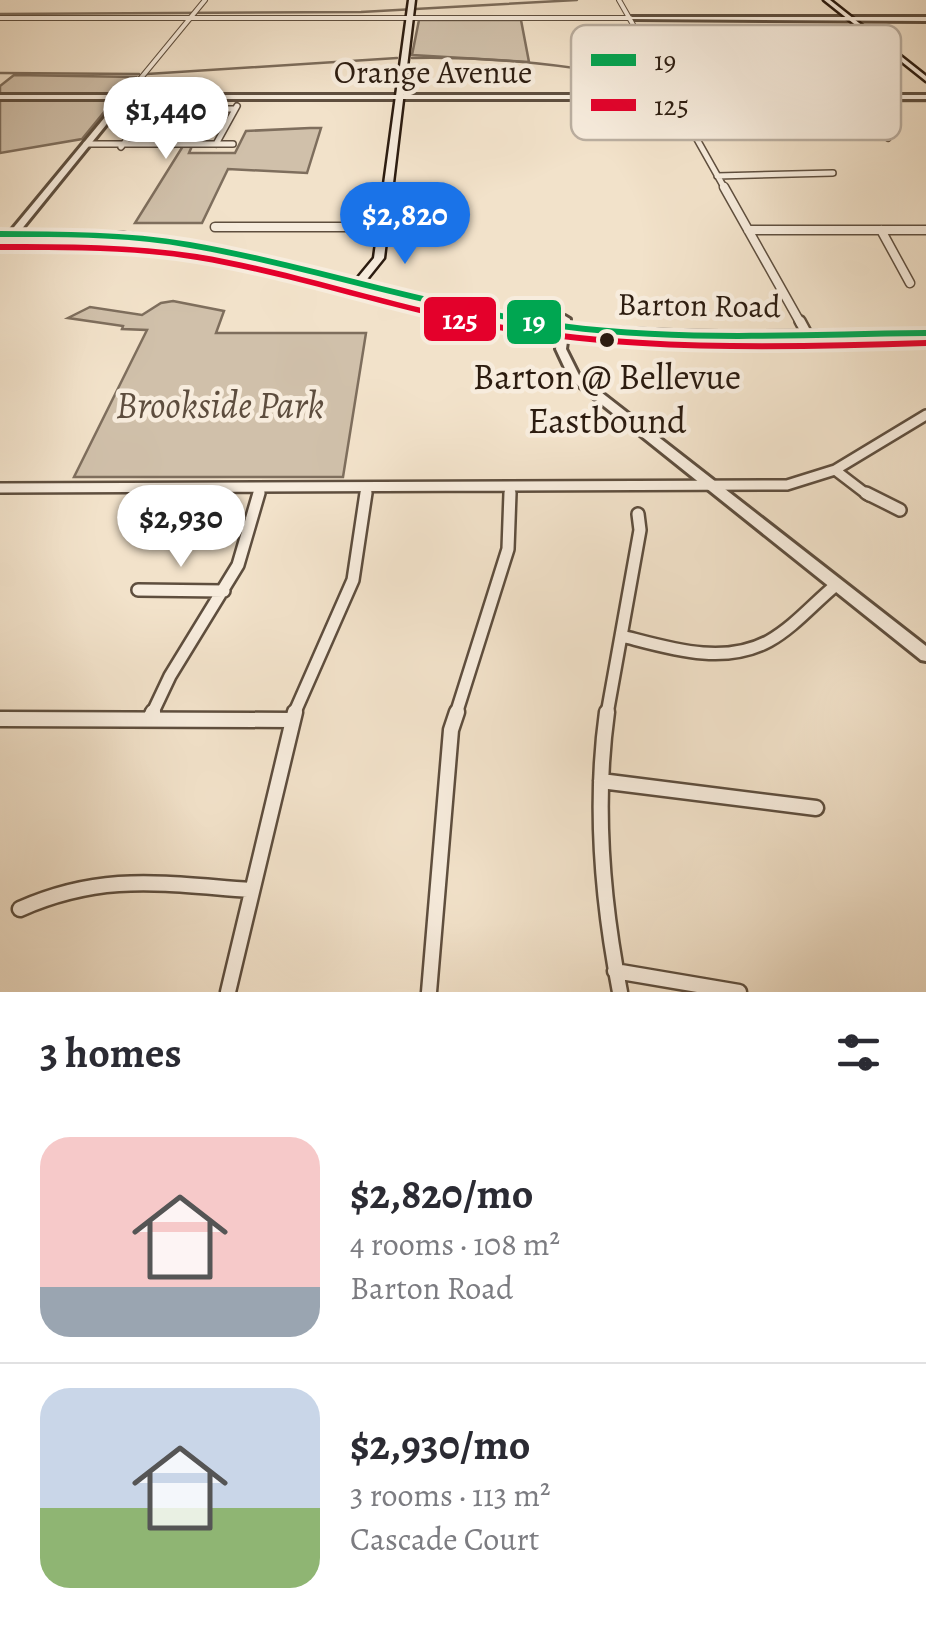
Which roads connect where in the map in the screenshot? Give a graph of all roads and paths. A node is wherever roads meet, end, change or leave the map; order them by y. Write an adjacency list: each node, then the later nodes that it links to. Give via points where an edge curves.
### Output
1 (205, 0): 5 (street)
2 (619, 0): 8 (street)
3 (827, 0): 10 (main road)
4 (411, 9): 5 (street); 7 (street); 19 (main road)
5 (191, 16): 6 (street); 17 (street)
6 (0, 18)
7 (579, 18): 8 (street); 11 (street)
8 (630, 18): 10 (street); 12 (street)
9 (926, 18): 10 (street)
10 (850, 19): 13 (main road)
11 (582, 25)
12 (634, 25)
13 (858, 25)
14 (901, 59): 15 (main road)
15 (926, 79)
16 (0, 97): 17 (street, Orange Avenue)
17 (125, 97): 18 (street, Orange Avenue); 25 (street)
18 (199, 97): 19 (street, Orange Avenue); 23 (street)
19 (398, 97): 20 (street, Orange Avenue); 33 (main road)
20 (571, 97)
21 (134, 108): 22 (street)
22 (151, 108): 23 (street); 30 (street)
23 (190, 112): 26 (street); 27 (street); 28 (street, via 237,106)
24 (697, 140): 32 (street)
25 (86, 144): 30 (street); 39 (street)
26 (165, 144): 27 (street); 30 (street)
27 (174, 144): 28 (street)
28 (216, 144): 29 (street)
29 (234, 144)
30 (121, 147)
31 (833, 173): 32 (street)
32 (717, 176): 35 (street)
33 (382, 227): 34 (street); 40 (main road, via 378,259)
34 (216, 228)
35 (748, 230): 36 (street); 44 (street)
36 (882, 230): 37 (street); 41 (street)
37 (926, 230)
38 (0, 231): 39 (main road, Barton Road)
39 (15, 231): 40 (main road, Barton Road, via 141,235)
40 (361, 281): 42 (main road, Barton Road, via 470,311)
41 (910, 283)
42 (564, 323): 44 (main road, Barton Road, via 656,334); 52 (street, via 562,358 574,377)
43 (926, 326): 44 (main road, Barton Road)
44 (804, 330): 45 (main road, Barton Road)
45 (926, 333)
46 (926, 415): 47 (street)
47 (835, 470): 52 (street, via 802,484); 53 (street)
48 (0, 488): 49 (street)
49 (260, 488): 50 (street); 57 (street, via 248,540)
50 (367, 488): 51 (street); 62 (street, via 354,580)
51 (510, 488): 52 (street); 69 (street, via 508,550 451,730)
52 (711, 488): 55 (street)
53 (900, 510)
54 (638, 514): 58 (street)
55 (836, 585): 58 (street, via 753,648 703,653); 59 (street)
56 (138, 590): 57 (street)
57 (224, 590): 60 (street)
58 (622, 636): 63 (street)
59 (926, 655)
60 (150, 719): 61 (street); 62 (street)
61 (0, 720)
62 (291, 720): 65 (street)
63 (601, 781): 64 (street); 67 (street)
64 (816, 808)
65 (251, 890): 66 (street, via 88,886); 68 (street)
66 (20, 910)
67 (616, 971): 70 (street); 71 (street)
68 (228, 992)
69 (429, 992)
70 (620, 992)
71 (739, 992)

